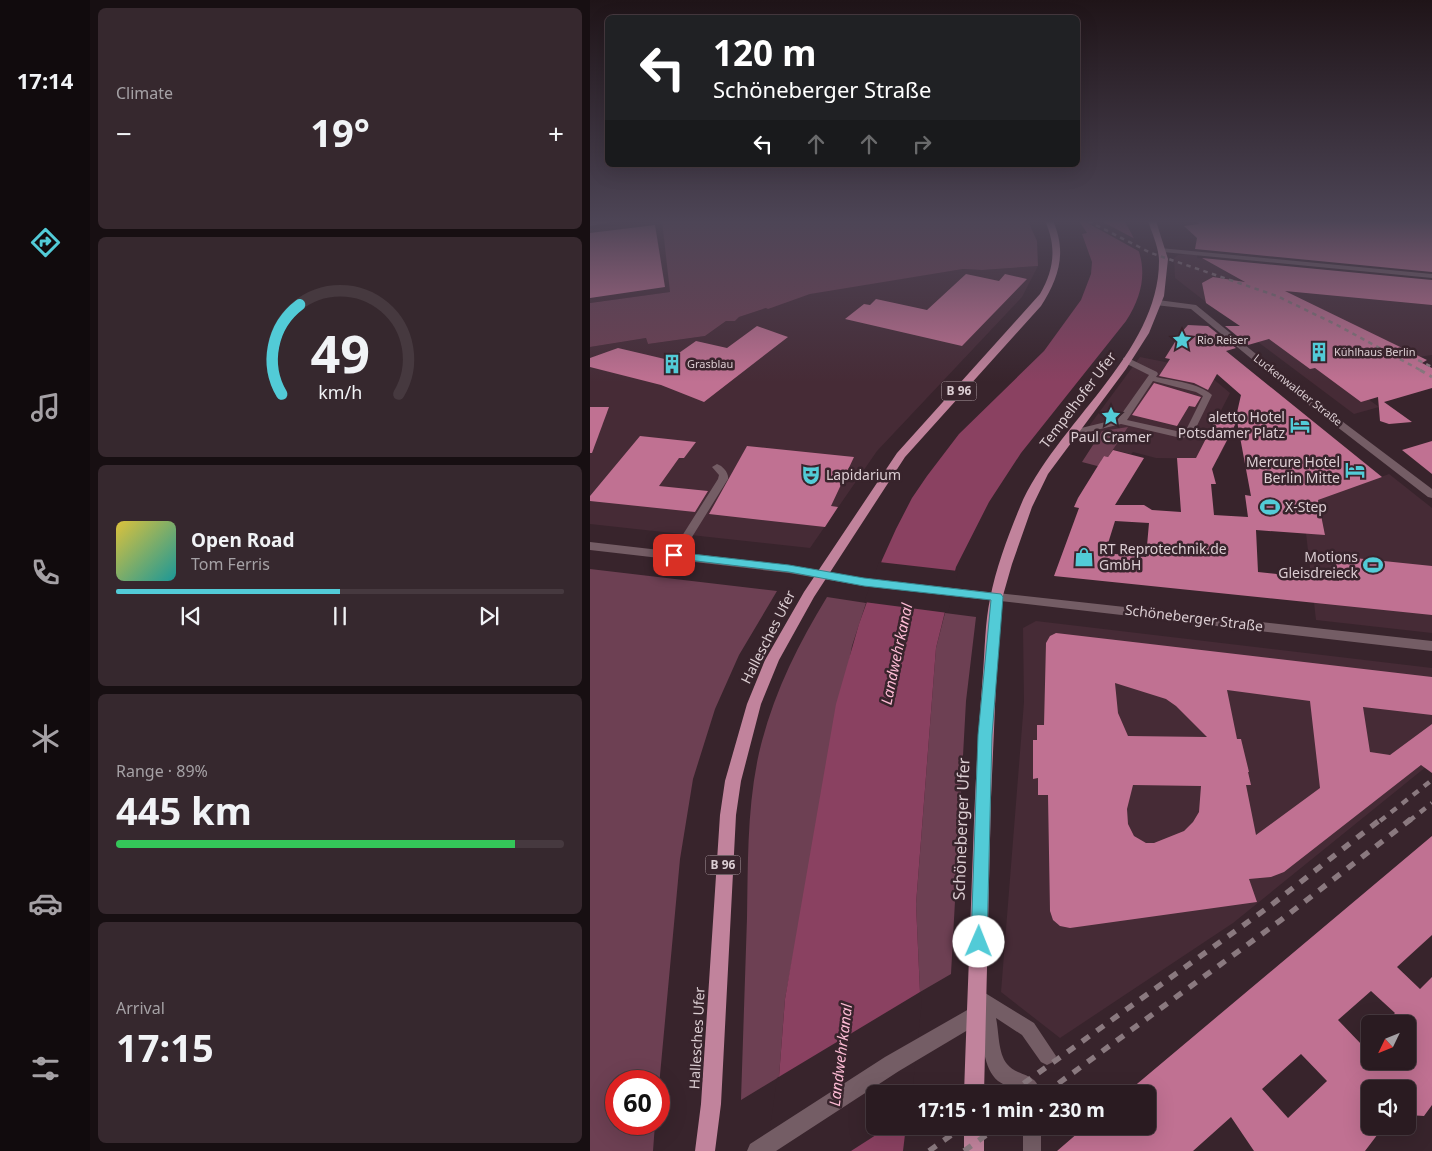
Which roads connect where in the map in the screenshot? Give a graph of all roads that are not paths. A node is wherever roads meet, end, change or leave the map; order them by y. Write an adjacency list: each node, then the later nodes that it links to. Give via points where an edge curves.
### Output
1 (1053, 275): 14 (main road, Hallesches Ufer / B 96, via 1038,304 901,455)
2 (1162, 275): 5 (main road, Tempelhofer Ufer)
3 (1419, 275): 4 (street)
4 (1432, 276)
5 (1158, 303): 6 (main road, Tempelhofer Ufer); 11 (street, Luckenwalder Straße, via 1193,307 1291,388)
6 (1126, 360): 7 (lane, via 1154,374); 9 (main road, Tempelhofer Ufer)
7 (1151, 378): 8 (lane); 8 (lane, via 1208,395 1189,434)
8 (1121, 421): 9 (lane)
9 (1072, 433): 15 (main road, Tempelhofer Ufer, via 1031,494)
10 (717, 467): 13 (lane, via 724,475 723,479)
11 (1432, 494)
12 (590, 546): 13 (street)
13 (674, 555): 14 (street)
14 (822, 575): 15 (street, Schöneberger Straße); 23 (main road, Hallesches Ufer / B 96, via 772,660 754,704 733,781 724,854 712,1095)
15 (997, 597): 16 (street, Schöneberger Straße); 17 (main road, Schöneberger Ufer, via 985,735)
16 (1432, 646)
17 (977, 1005): 18 (lane, via 1028,1029); 19 (main road, Schöneberger Ufer); 20 (lane, via 988,1019 992,1052 1002,1073); 24 (street, via 931,1039)
18 (1047, 1056)
19 (974, 1085)
20 (1026, 1085)
21 (974, 1135): 25 (main road)
22 (1032, 1135): 26 (lane)
23 (705, 1151)
24 (757, 1151)
25 (974, 1151)
26 (1032, 1151)

